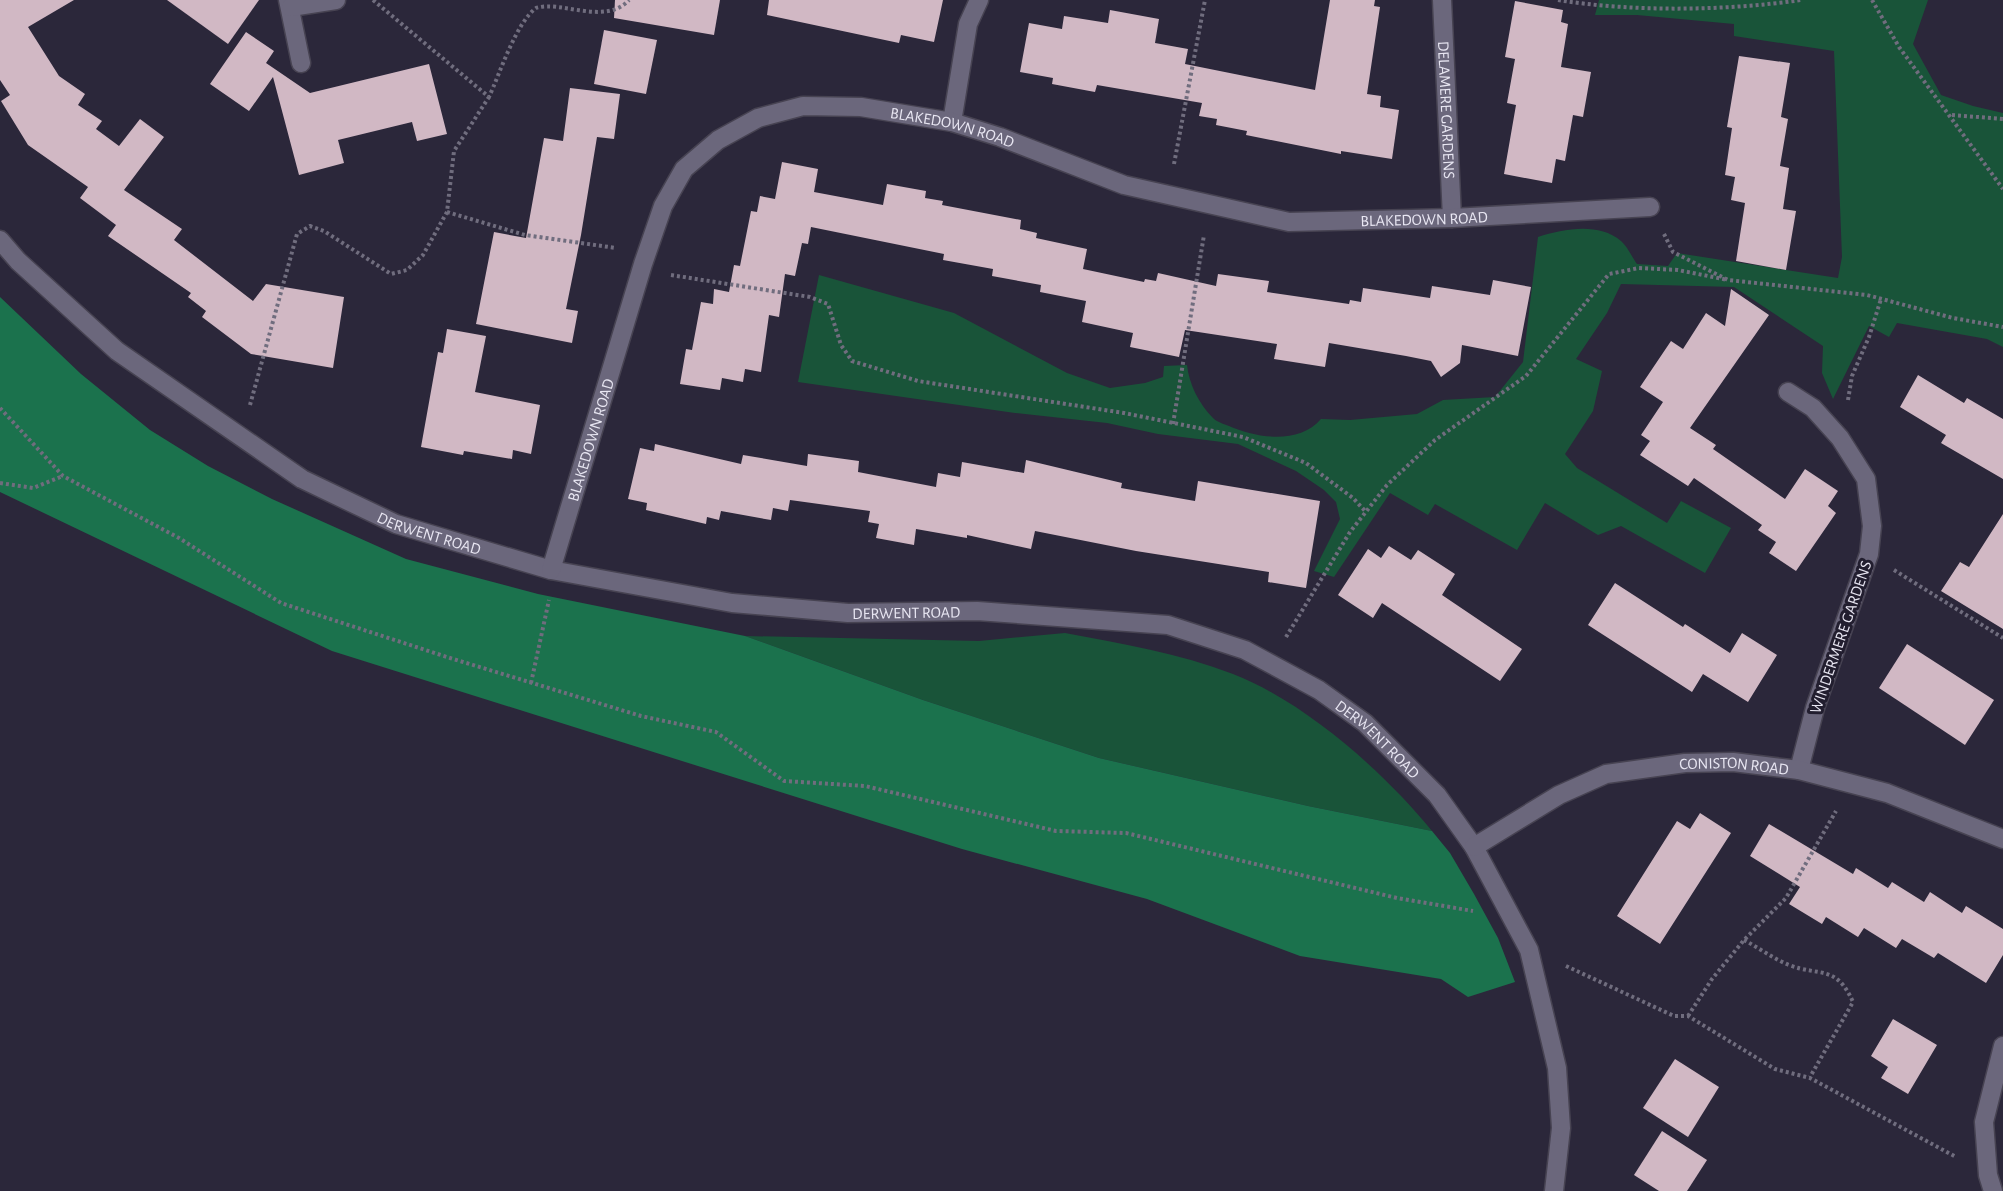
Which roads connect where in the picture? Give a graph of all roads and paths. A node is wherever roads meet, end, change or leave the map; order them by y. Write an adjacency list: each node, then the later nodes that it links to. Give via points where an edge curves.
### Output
1 (336, 0): 10 (street)
2 (373, 0): 12 (path)
3 (629, 0): 12 (path, via 607,11 561,3 538,6 525,19)
4 (978, 0): 15 (street, via 968,24)
5 (1205, 0): 17 (path)
6 (1442, 0): 21 (street, DELAMERE GARDENS)
7 (1558, 0): 8 (path, via 1616,7)
8 (1801, 0)
9 (1872, 0): 13 (path, via 1899,47)
10 (290, 4): 11 (street)
11 (301, 63)
12 (489, 97): 20 (path, via 454,151)
13 (1952, 115): 14 (path); 16 (path)
14 (2003, 118)
15 (952, 122): 17 (street, BLAKEDOWN ROAD, via 1000,136 1124,185); 23 (street, BLAKEDOWN ROAD, via 861,107 814,106 758,118 718,140 684,170 663,206)
16 (2003, 189)
17 (1169, 197): 18 (street, BLAKEDOWN ROAD)
18 (1209, 206): 21 (street, BLAKEDOWN ROAD, via 1289,222); 30 (path)
19 (1650, 207): 21 (street, BLAKEDOWN ROAD); 24 (path, via 1673,252)
20 (447, 213): 23 (path, via 525,235 619,249); 31 (path, via 423,255 407,270 391,274 324,231 310,226 297,234)
21 (1452, 218)
22 (0, 240): 31 (street, DERWENT ROAD, via 117,351)
23 (643, 264): 30 (path, via 664,274 810,297 828,304 841,345 852,361 876,369 918,381); 36 (street, BLAKEDOWN ROAD)
24 (1728, 280): 25 (path); 34 (path, via 1678,270 1639,268 1609,274 1526,376 1435,440 1387,485)
25 (1881, 299): 26 (path); 28 (path, via 1852,376)
26 (2003, 327)
27 (1788, 392): 35 (street, WINDERMERE GARDENS, via 1813,408 1833,430 1866,479 1872,526)
28 (1849, 402)
29 (0, 408): 32 (path)
30 (1173, 424): 34 (path, via 1243,438 1306,463)
31 (241, 438): 36 (street, DERWENT ROAD, via 302,478 396,524)
32 (63, 476): 33 (path, via 33,488); 39 (path, via 178,538 281,603)
33 (0, 483)
34 (1366, 512): 38 (path, via 1296,618)
35 (1869, 554): 37 (path); 40 (street, WINDERMERE GARDENS, via 1815,708)
36 (553, 570): 38 (street, DERWENT ROAD, via 732,603 848,613 977,611 1168,625 1245,650); 39 (path)
37 (2003, 638)
38 (1272, 664): 43 (street, DERWENT ROAD, via 1319,690 1365,723 1437,795)
39 (531, 683): 44 (path, via 641,716 716,732 784,781 865,786 1056,831 1126,832 1397,898 1476,911)
40 (1799, 770): 41 (street, CONISTON ROAD); 43 (street, CONISTON ROAD, via 1734,762 1606,774 1559,795)
41 (1852, 784): 42 (street, CONISTON ROAD, via 1887,793); 45 (path, via 1786,898)
42 (2003, 839)
43 (1474, 847): 44 (street, DERWENT ROAD)
44 (1510, 912): 46 (street, DERWENT ROAD)
45 (1744, 940): 47 (path); 49 (path, via 1790,966 1826,972 1846,985 1853,1002)
46 (1529, 950): 47 (path, via 1674,1016); 51 (street, DERWENT ROAD, via 1557,1068 1561,1128)
47 (1688, 1016): 49 (path, via 1775,1069)
48 (2003, 1047): 52 (street, via 1984,1122)
49 (1810, 1078): 50 (path)
50 (1959, 1158)
51 (1554, 1191)
52 (1993, 1191)

